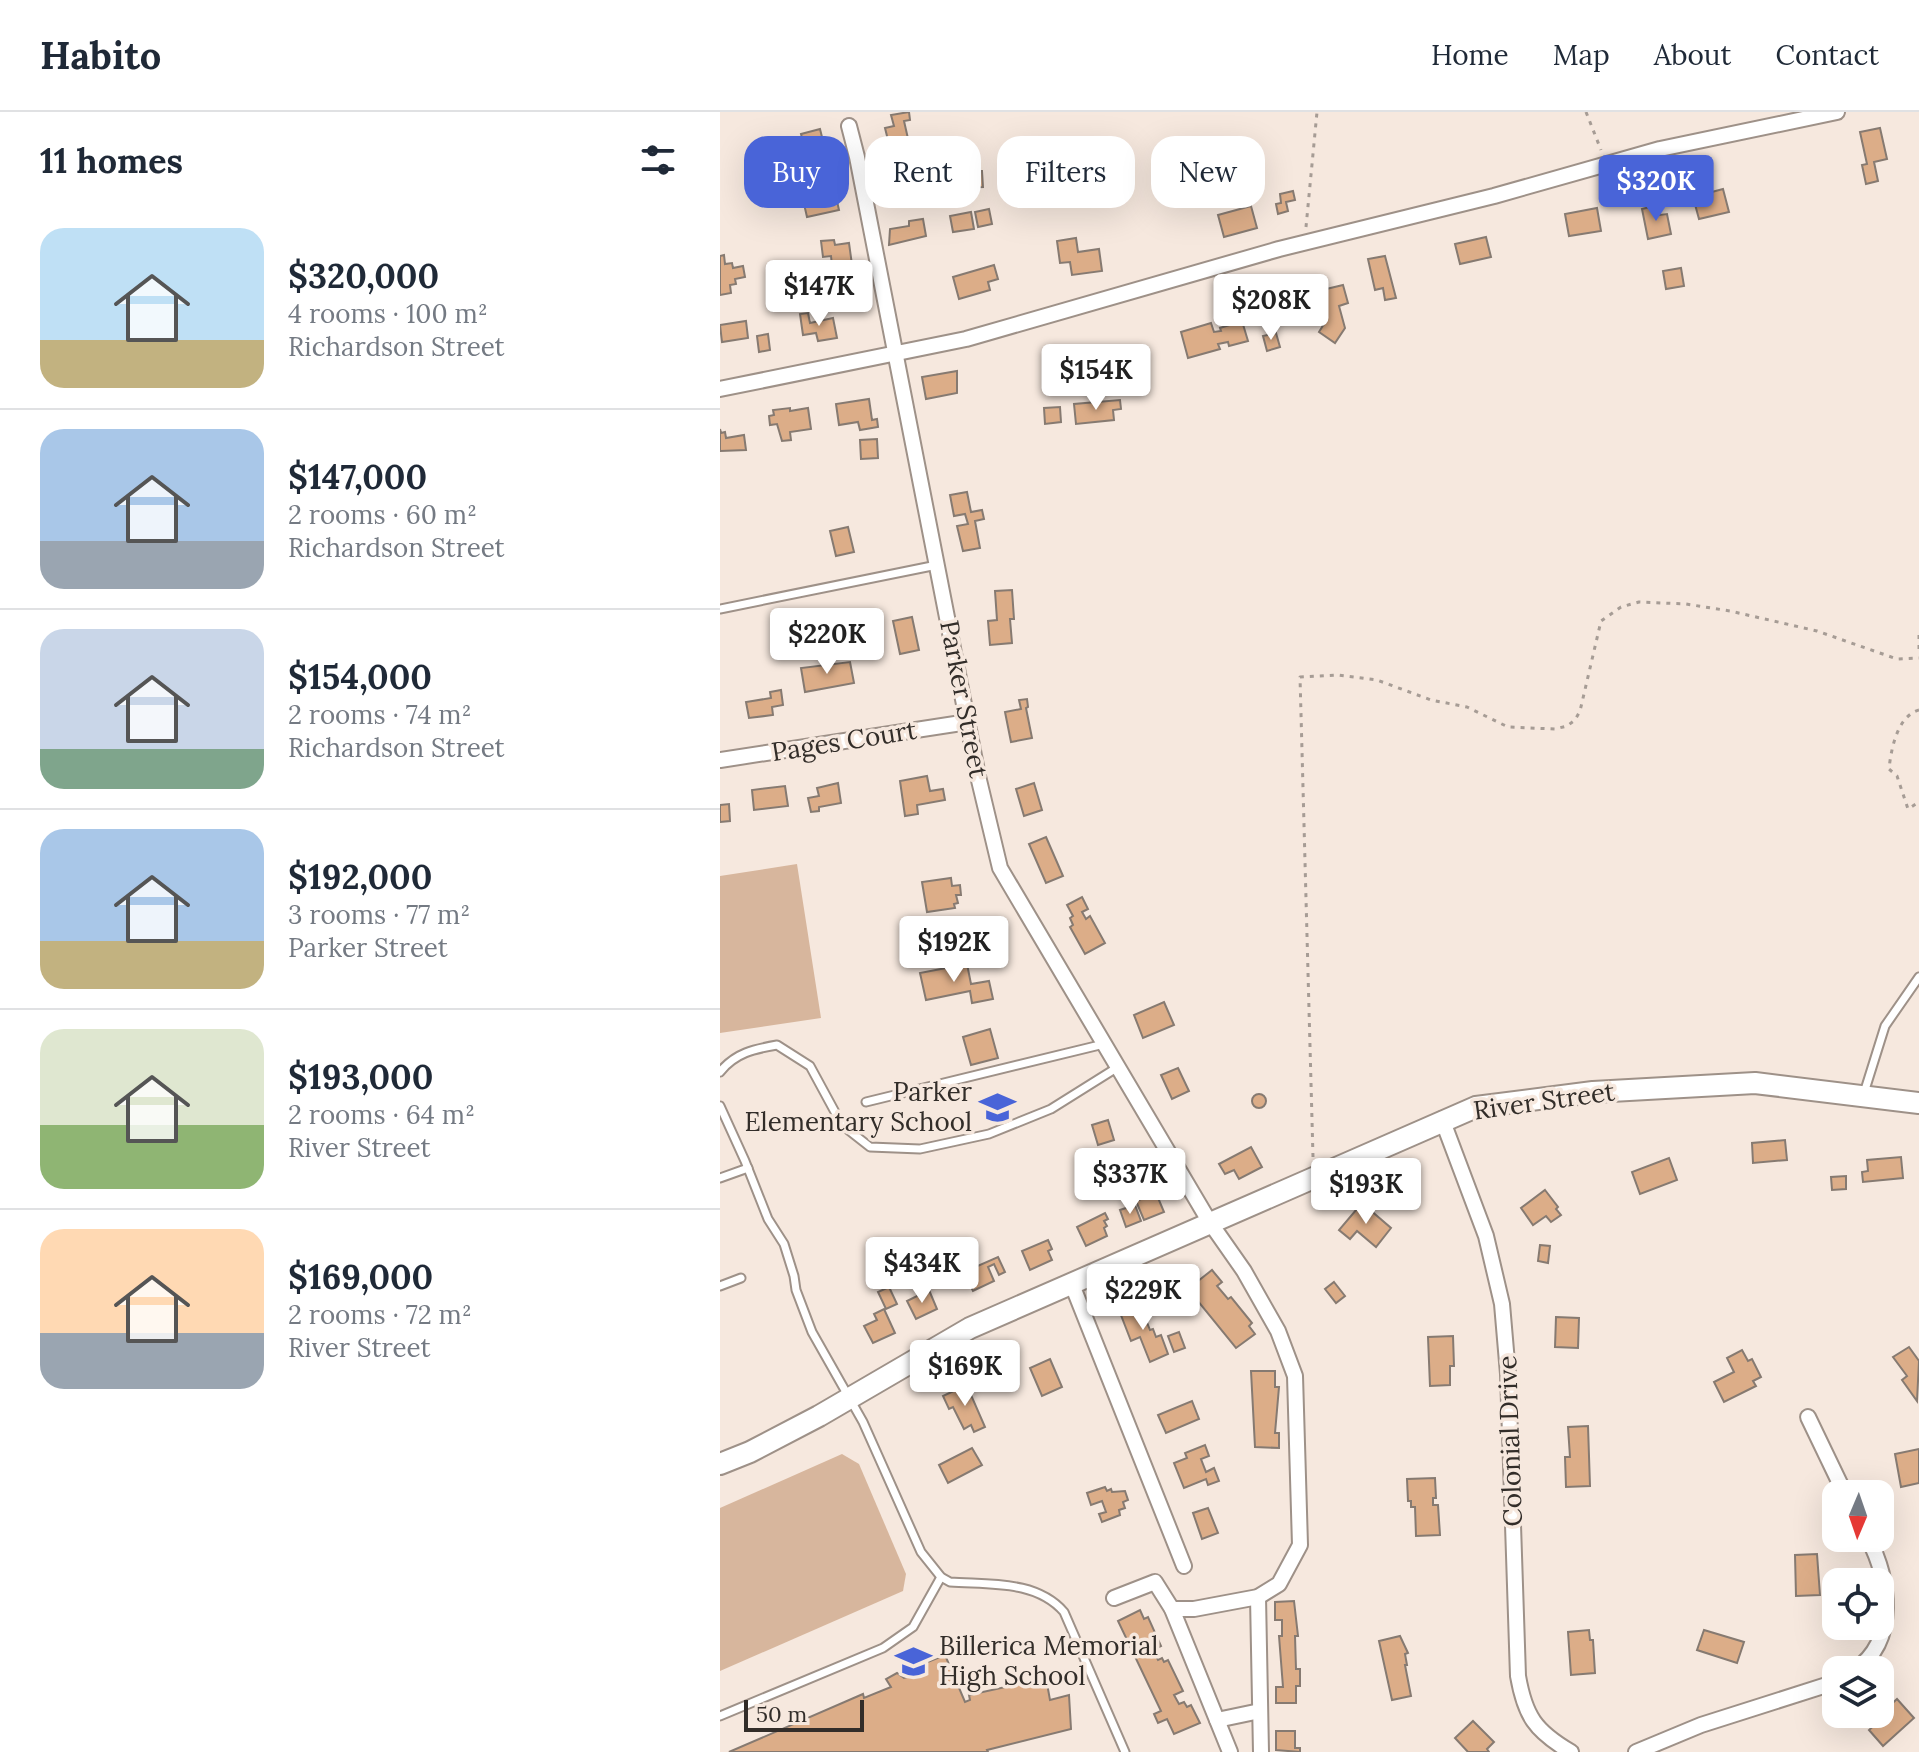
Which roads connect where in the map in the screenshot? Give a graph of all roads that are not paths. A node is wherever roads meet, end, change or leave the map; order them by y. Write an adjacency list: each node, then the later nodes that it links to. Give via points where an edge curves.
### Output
1 (1837, 112): 3 (street, via 1660,149 1025,324)
2 (849, 126): 3 (street, Parker Street)
3 (895, 352): 4 (street); 5 (street, Parker Street)
4 (720, 389)
5 (937, 565): 6 (lane); 7 (street, Parker Street)
6 (720, 609)
7 (968, 722): 8 (street, Pages Court); 10 (street, Parker Street, via 1000,868)
8 (720, 760)
9 (1919, 977): 13 (lane, via 1885,1026)
10 (1104, 1044): 11 (street, Parker Street); 14 (lane)
11 (1118, 1067): 12 (lane, via 1039,1114 989,1134 920,1149 870,1147 842,1125 810,1066 777,1045 750,1049); 20 (street, Parker Street)
12 (720, 1072)
13 (1862, 1096): 15 (main road, River Street); 17 (main road, River Street, via 1755,1083 1593,1092 1476,1107)
14 (866, 1102)
15 (1919, 1103)
16 (720, 1106): 18 (lane)
17 (1442, 1119): 20 (main road, River Street); 42 (street, Colonial Drive, via 1486,1236 1502,1304 1522,1697 1536,1724)
18 (748, 1168): 19 (lane); 24 (lane, via 784,1244 812,1332)
19 (720, 1178)
20 (1209, 1221): 22 (main road, River Street); 31 (street, Parker Street, via 1278,1331 1295,1376 1300,1545 1279,1584)
21 (741, 1278): 23 (lane)
22 (1071, 1282): 24 (main road, River Street, via 970,1328); 29 (street)
23 (720, 1286)
24 (847, 1398): 26 (main road, River Street); 30 (lane, via 863,1422 921,1552)
25 (1808, 1417): 27 (street)
26 (720, 1464)
27 (1838, 1480)
28 (1875, 1552): 34 (street, via 1885,1580 1885,1623)
29 (1184, 1566)
30 (941, 1577): 37 (lane, via 913,1627 883,1648); 39 (lane, via 1023,1588 1053,1599 1064,1612)
31 (1258, 1597): 33 (street); 36 (street)
32 (1114, 1598): 33 (street, via 1155,1582)
33 (1172, 1609): 38 (street)
34 (1867, 1656)
35 (1822, 1686): 43 (street)
36 (1260, 1711): 38 (street); 41 (street)
37 (720, 1716)
38 (1217, 1720): 40 (street)
39 (1125, 1752)
40 (1230, 1752)
41 (1261, 1752)
42 (1571, 1752)
43 (1636, 1752)

